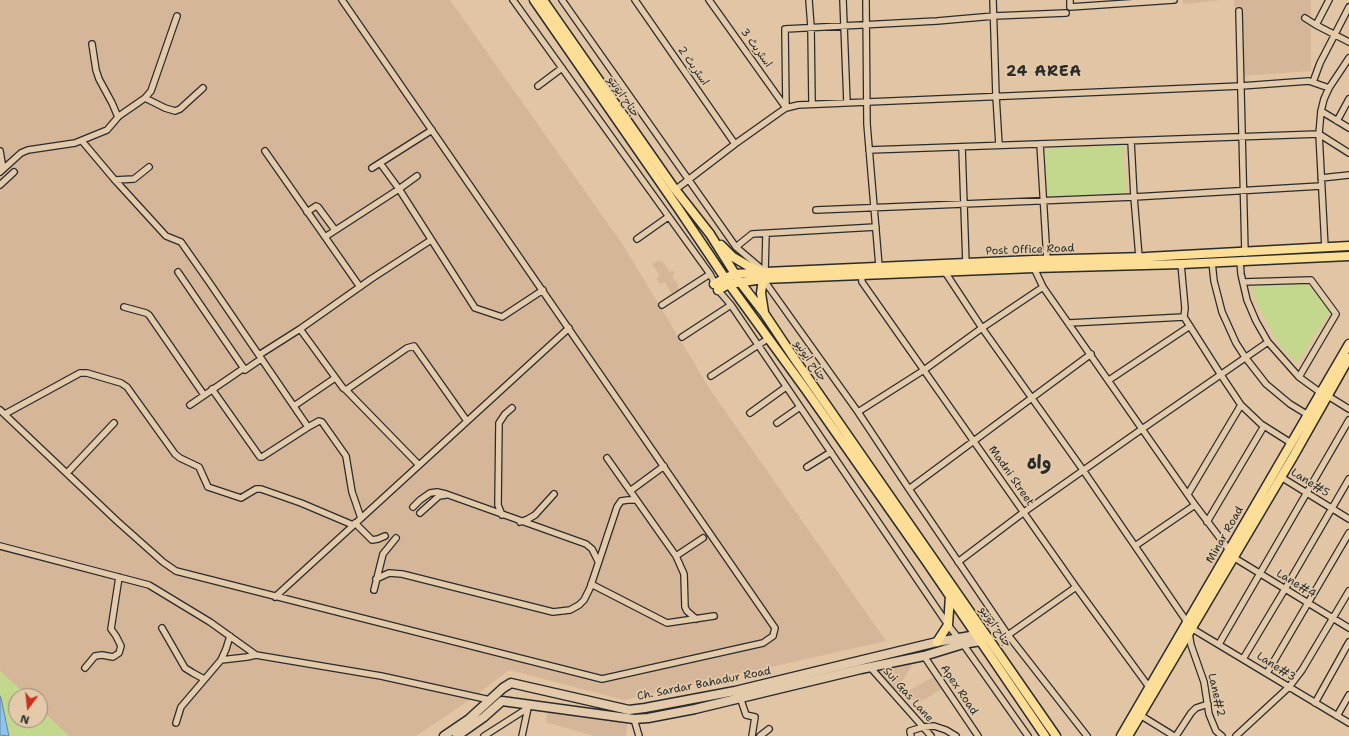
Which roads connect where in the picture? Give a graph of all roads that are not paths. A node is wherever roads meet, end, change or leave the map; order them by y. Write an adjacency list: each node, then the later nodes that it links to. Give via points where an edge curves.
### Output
1 (342, 0): 46 (street)
2 (513, 0): 29 (street)
3 (534, 0): 93 (main road, جناح ایونیو)
4 (543, 0): 72 (main road, جناح ایونیو)
5 (562, 0): 68 (street)
6 (635, 0): 51 (street, اسٹریٹ 2)
7 (709, 0): 41 (street, اسٹریٹ 3)
8 (809, 0): 24 (street)
9 (843, 0): 23 (street)
10 (866, 0): 21 (street)
11 (993, 0): 19 (street)
12 (1070, 0): 13 (street, via 1070,7)
13 (1174, 0)
14 (1329, 0): 22 (street)
15 (1349, 7): 25 (street)
16 (1240, 11): 32 (street)
17 (1066, 13): 19 (street)
18 (177, 16): 36 (street, via 151,91)
19 (994, 16): 21 (street); 35 (street)
20 (1305, 18): 22 (street)
21 (866, 25): 23 (street); 39 (street)
22 (1316, 25): 25 (street)
23 (844, 26): 24 (street); 38 (street)
24 (811, 27): 40 (street); 41 (street, via 785,28)
25 (1334, 35): 26 (street); 30 (street)
26 (1349, 42)
27 (92, 44): 43 (street, via 99,79)
28 (1349, 58): 34 (street)
29 (562, 68): 31 (street); 80 (street)
30 (1314, 82): 32 (street); 34 (street)
31 (538, 86)
32 (1241, 86): 35 (street); 48 (street)
33 (204, 88): 36 (street, via 175,111)
34 (1329, 88): 42 (street)
35 (996, 96): 39 (street); 53 (street)
36 (145, 98): 43 (street)
37 (1349, 99): 44 (street)
38 (847, 102): 39 (street); 40 (street)
39 (866, 102): 55 (street)
40 (812, 104): 41 (street)
41 (786, 108): 51 (street)
42 (1321, 111): 44 (street); 47 (street)
43 (118, 117): 49 (street, via 107,130)
44 (1337, 121): 45 (street)
45 (1349, 128)
46 (432, 130): 59 (street); 115 (street)
47 (1319, 134): 48 (street); 58 (street); 66 (street)
48 (1242, 137): 50 (street); 73 (street)
49 (82, 141): 62 (street, via 21,152); 67 (street)
50 (1131, 141): 52 (street); 74 (street)
51 (735, 144): 68 (street)
52 (1040, 144): 53 (street); 75 (street)
53 (999, 145): 54 (street)
54 (962, 147): 55 (street); 76 (street)
55 (869, 150): 77 (street)
56 (0, 151): 62 (street)
57 (264, 151): 79 (street)
58 (1349, 153)
59 (380, 163): 61 (street); 71 (street)
60 (149, 167): 67 (street, via 134,179)
61 (372, 168)
62 (2, 170)
63 (14, 172): 69 (street)
64 (417, 176): 71 (street)
65 (1349, 176): 66 (street)
66 (1322, 178): 70 (street)
67 (116, 180): 134 (street, via 166,236 180,242)
68 (688, 180): 72 (street); 89 (street)
69 (0, 185)
70 (1321, 186): 73 (street); 90 (street)
71 (399, 189): 82 (street); 87 (street)
72 (675, 190): 83 (main road, جناح ایونیو)
73 (1244, 191): 74 (street); 91 (street)
74 (1134, 197): 75 (street); 95 (street)
75 (1044, 201): 76 (street); 94 (street)
76 (964, 204): 77 (street); 98 (street)
77 (874, 208): 78 (street); 81 (street)
78 (816, 210)
79 (307, 212): 82 (street, via 318,206); 85 (street)
80 (668, 217): 86 (street); 101 (street)
81 (876, 227): 84 (street); 102 (street)
82 (335, 230): 85 (street)
83 (710, 234): 107 (main road, جناح ایونیو); 108 (main road, via 733,257)
84 (766, 234): 89 (street, via 752,234); 108 (street)
85 (324, 237): 112 (street)
86 (637, 239)
87 (431, 240): 112 (street); 115 (street, via 475,308 502,317)
88 (1349, 246): 90 (main road, Post Office Road)
89 (736, 247): 108 (street)
90 (1325, 248): 91 (main road, Post Office Road)
91 (1246, 253): 95 (main road, Post Office Road)
92 (1349, 256): 96 (main road, Post Office Road)
93 (713, 259): 101 (street); 109 (main road, جناح ایونیو)
94 (1047, 260): 95 (main road, Post Office Road); 99 (main road, Post Office Road)
95 (1144, 260): 99 (main road, Post Office Road); 100 (main road, Post Office Road)
96 (1240, 261): 97 (main road, Post Office Road); 111 (street)
97 (1212, 262): 100 (main road, Post Office Road); 135 (street, via 1222,312)
98 (966, 264): 99 (main road, Post Office Road); 102 (main road, Post Office Road)
99 (1033, 264): 105 (main road, Post Office Road); 114 (street)
100 (1181, 264): 122 (street)
101 (703, 266): 106 (street)
102 (879, 266): 104 (main road, Post Office Road)
103 (178, 272): 137 (street)
104 (861, 272): 105 (main road, Post Office Road); 108 (main road, Post Office Road); 138 (street, Madni Street, via 862,282)
105 (945, 272): 126 (street)
106 (710, 274): 113 (street); 118 (street)
107 (735, 274): 108 (main road, Post Office Road); 109 (main road, Post Office Road); 110 (main road, جناح ایونیو)
108 (764, 276): 110 (main road, Post Office Road); 121 (main road, via 761,293); 157 (street)
109 (727, 281): 110 (main road, Post Office Road); 113 (main road, Post Office Road); 117 (main road, جناح ایونیو)
110 (740, 282): 121 (main road, جناح ایونیو)
111 (1243, 282): 130 (street, via 1247,300); 141 (street, via 1311,280 1336,314)
112 (360, 287): 127 (street)
113 (716, 287): 116 (street)
114 (1044, 287): 123 (street); 126 (street)
115 (543, 290): 125 (street)
116 (724, 296): 117 (street); 119 (street)
117 (743, 302): 129 (main road, جناح ایونیو)
118 (662, 305)
119 (731, 305): 128 (street); 132 (street)
120 (124, 307): 147 (street, via 149,315)
121 (764, 313): 228 (main road, جناح ایونیو)
122 (1184, 317): 123 (street); 124 (street)
123 (1069, 323): 133 (street)
124 (1190, 326): 139 (street); 143 (street)
125 (569, 328): 162 (street); 174 (street)
126 (982, 328): 138 (street); 149 (street)
127 (300, 329): 134 (street); 142 (street)
128 (682, 337)
129 (769, 338): 132 (street); 216 (main road, جناح ایونیو)
130 (1268, 342): 135 (street); 141 (street)
131 (1349, 344): 148 (main road, Minar Road)
132 (758, 345): 140 (street); 144 (street)
133 (1091, 354): 143 (street); 149 (street)
134 (260, 357): 137 (street, via 247,370); 152 (street)
135 (1245, 357): 139 (street); 160 (street, via 1266,384)
136 (1349, 358): 148 (main road, Minar Road)
137 (244, 368): 145 (street)
138 (924, 370): 157 (street); 168 (street, Madni Street)
139 (1221, 375): 151 (street); 167 (street)
140 (711, 376)
141 (1299, 377): 148 (street)
142 (336, 378): 146 (street); 152 (street)
143 (1109, 380): 167 (street)
144 (786, 387): 153 (street); 158 (street)
145 (212, 389): 147 (street); 166 (street, via 260,457)
146 (346, 390): 162 (street, via 407,348 414,346); 173 (street)
147 (204, 395): 150 (street)
148 (1324, 395): 155 (street); 160 (main road, Minar Road); 171 (main road, Minar Road)
149 (1032, 397): 168 (street); 176 (street)
150 (190, 405)
151 (1242, 405): 165 (street); 185 (street)
152 (294, 406): 166 (street)
153 (800, 406): 164 (street); 170 (street)
154 (512, 408): 192 (street, via 499,423 498,505)
155 (1349, 409)
156 (0, 410): 159 (street)
157 (858, 412): 180 (street)
158 (750, 413)
159 (5, 414): 177 (street); 197 (street, via 80,373 121,383 175,454 199,467 208,486 241,498 256,489 261,489)
160 (1308, 415): 169 (main road, Minar Road)
161 (1349, 420): 182 (street)
162 (467, 421): 173 (street)
163 (114, 423): 177 (street)
164 (777, 423)
165 (1264, 426): 169 (street); 196 (street)
166 (308, 427): 193 (street, via 322,422 346,456 352,492)
167 (1142, 428): 176 (street); 185 (street)
168 (974, 441): 180 (street); 190 (street, Madni Street)
169 (1291, 444): 171 (main road, Minar Road)
170 (831, 452): 175 (street); 222 (street)
171 (1289, 455): 178 (main road, Minar Road); 204 (main road, Minar Road)
172 (607, 458): 181 (street)
173 (419, 465): 193 (street)
174 (664, 466): 181 (street); 217 (street, via 775,628 773,636 763,643 602,679)
175 (807, 467)
176 (1083, 470): 190 (street); 203 (street)
177 (67, 473): 217 (street, via 117,521 176,571)
178 (1281, 477): 182 (street, Lane#5); 204 (main road, Minar Road)
179 (1349, 479): 189 (street)
180 (909, 489): 207 (street)
181 (630, 491): 186 (street)
182 (1307, 493): 189 (street, Lane#5); 208 (street)
183 (446, 494): 188 (street, via 430,493); 191 (street, via 439,496); 192 (street)
184 (554, 494): 195 (street, via 535,515)
185 (1188, 494): 187 (street)
186 (636, 500): 205 (street); 206 (street, via 621,501 617,507)
187 (1195, 505): 196 (street); 203 (street)
188 (413, 507)
189 (1332, 508): 194 (street, Lane#5); 214 (street)
190 (1024, 512): 207 (street); 212 (street, Madni Street)
191 (420, 513)
192 (502, 516): 195 (street)
193 (361, 518): 197 (street)
194 (1349, 519)
195 (520, 522): 206 (street, via 586,544 592,549)
196 (1208, 522): 204 (street)
197 (354, 524): 199 (street, via 372,540); 217 (street)
198 (1349, 533): 218 (street)
199 (385, 536)
200 (396, 538): 210 (street, via 383,554)
201 (703, 538): 205 (street)
202 (0, 546): 209 (street)
203 (1135, 546): 223 (street)
204 (1231, 554): 208 (street, Lane#4); 223 (main road, Minar Road)
205 (676, 556): 221 (street, via 684,574 685,607)
206 (598, 562): 211 (street)
207 (958, 562): 226 (street)
208 (1259, 573): 214 (street, Lane#4); 233 (street)
209 (119, 577): 227 (street, via 149,584); 239 (street, via 111,629 120,646 119,653 112,657 95,656)
210 (376, 579): 211 (street, via 389,573 402,574 553,612 579,606); 213 (street)
211 (591, 584): 221 (street, via 667,623)
212 (1076, 587): 226 (street); 243 (street, Madni Street)
213 (374, 590)
214 (1285, 590): 218 (street, Lane#4); 236 (street)
215 (1349, 591): 220 (street)
216 (950, 596): 222 (main road); 228 (main road, جناح ایونیو)
217 (275, 597)
218 (1308, 603): 220 (street, Lane#4); 241 (street)
219 (714, 616): 221 (street)
220 (1333, 618): 225 (street, Lane#4); 244 (street)
221 (696, 619)
222 (948, 625): 229 (street); 230 (main road)
223 (1189, 627): 233 (street, Lane#3); 243 (main road, Minar Road); 250 (street, Lane#2, via 1191,645 1204,682); 252 (main road, Minar Road)
224 (162, 628): 242 (street, via 185,668)
225 (1349, 628)
226 (1008, 635): 273 (street)
227 (230, 636): 234 (street); 237 (street)
228 (982, 636): 229 (main road, Ch. Sardar Bahadur Road); 232 (main road, Ch. Sardar Bahadur Road); 271 (main road, جناح ایونیو); 272 (main road, جناح ایونیو)
229 (957, 638): 230 (main road, Ch. Sardar Bahadur Road); 232 (street)
230 (938, 642): 238 (main road, Ch. Sardar Bahadur Road)
231 (1349, 642): 249 (street)
232 (963, 644): 235 (main road, Ch. Sardar Bahadur Road); 270 (street)
233 (1219, 644): 236 (street, Lane#3)
234 (256, 655): 237 (street); 247 (street, via 381,676)
235 (924, 656): 240 (main road, Ch. Sardar Bahadur Road); 269 (street, Apex Road)
236 (1243, 659): 241 (street, Lane#3)
237 (221, 660): 242 (street)
238 (860, 665): 240 (main road, Ch. Sardar Bahadur Road); 246 (main road, Ch. Sardar Bahadur Road); 247 (main road, Ch. Sardar Bahadur Road, via 629,710 511,683)
239 (85, 668)
240 (870, 668): 257 (street, Sui Gas Lane)
241 (1267, 673): 244 (street, Lane#3)
242 (204, 679): 255 (street, via 181,707)
243 (1149, 687): 274 (main road, Minar Road)
244 (1289, 687): 249 (street, Lane#3); 278 (street)
245 (1349, 695): 253 (street)
246 (740, 697): 254 (main road, Ch. Sardar Bahadur Road, via 695,709); 264 (street, via 746,714 755,717)
247 (490, 700): 248 (main road, Ch. Sardar Bahadur Road); 259 (main road, Ch. Sardar Bahadur Road, via 469,719)
248 (502, 701): 251 (main road, Ch. Sardar Bahadur Road); 260 (main road)
249 (1315, 703): 253 (street, Lane#3)
250 (1208, 704): 276 (street, via 1196,708); 277 (street, Lane#2, via 1216,731)
251 (528, 707): 254 (main road, Ch. Sardar Bahadur Road, via 555,708); 261 (street); 262 (street)
252 (1140, 715): 275 (main road, Minar Road); 276 (street)
253 (1337, 716): 256 (street, Lane#3)
254 (634, 719): 263 (street)
255 (176, 723)
256 (1349, 723)
257 (923, 726): 266 (street, via 910,731); 267 (street, Sui Gas Lane); 268 (street, via 941,728)
258 (769, 729): 265 (street)
259 (444, 736)
260 (457, 736)
261 (484, 736)
262 (522, 736)
263 (640, 736)
264 (752, 736)
265 (760, 736)
266 (910, 736)
267 (931, 736)
268 (956, 736)
269 (978, 736)
270 (1028, 736)
271 (1045, 736)
272 (1056, 736)
273 (1088, 736)
274 (1121, 736)
275 (1128, 736)
276 (1175, 736)
277 (1222, 736)
278 (1236, 736)

